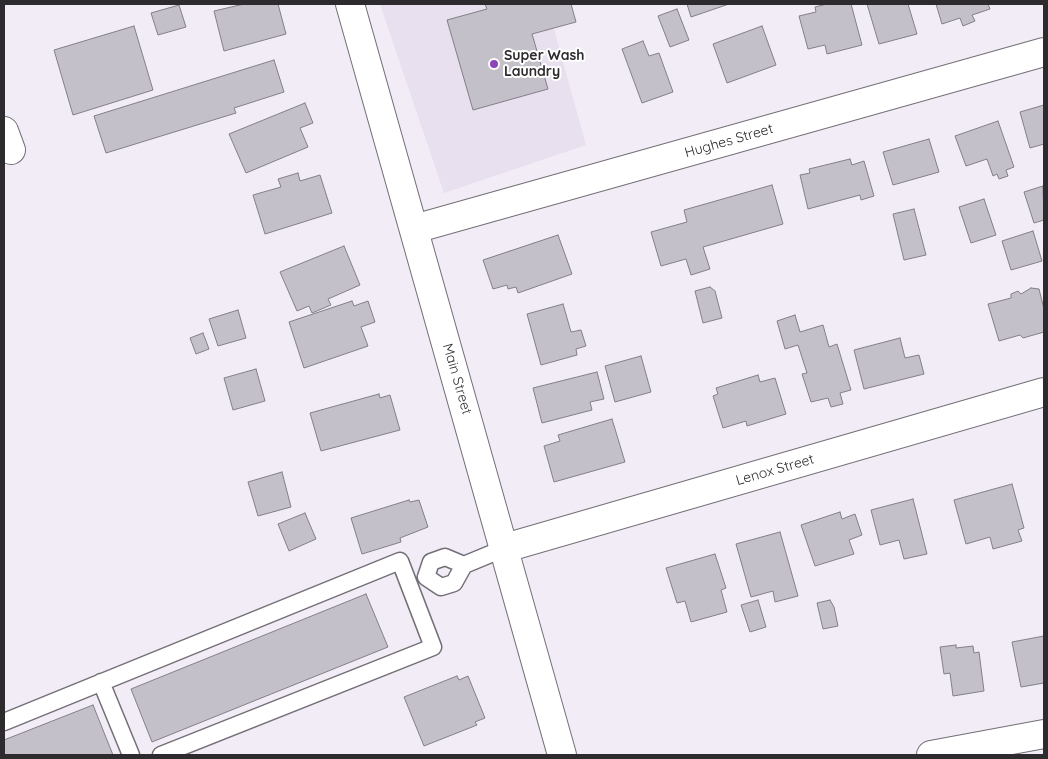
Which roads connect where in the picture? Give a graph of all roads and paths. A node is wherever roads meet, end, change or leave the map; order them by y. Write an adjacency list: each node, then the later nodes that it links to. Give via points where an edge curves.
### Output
1 (350, 4): 3 (street, Main Street)
2 (1044, 52): 3 (street, Hughes Street)
3 (414, 229): 5 (street, Main Street)
4 (1044, 392): 5 (street, Lenox Street)
5 (505, 548): 6 (lane); 14 (street, Main Street)
6 (464, 565): 7 (lane, via 445,557 431,562); 7 (lane, via 454,583 441,587)
7 (426, 577): 8 (lane)
8 (409, 582): 9 (lane, via 400,561); 13 (lane, via 433,647)
9 (101, 682): 10 (lane); 12 (lane)
10 (4, 722)
11 (1044, 734): 15 (street)
12 (131, 755)
13 (160, 755)
14 (562, 755)
15 (931, 755)

